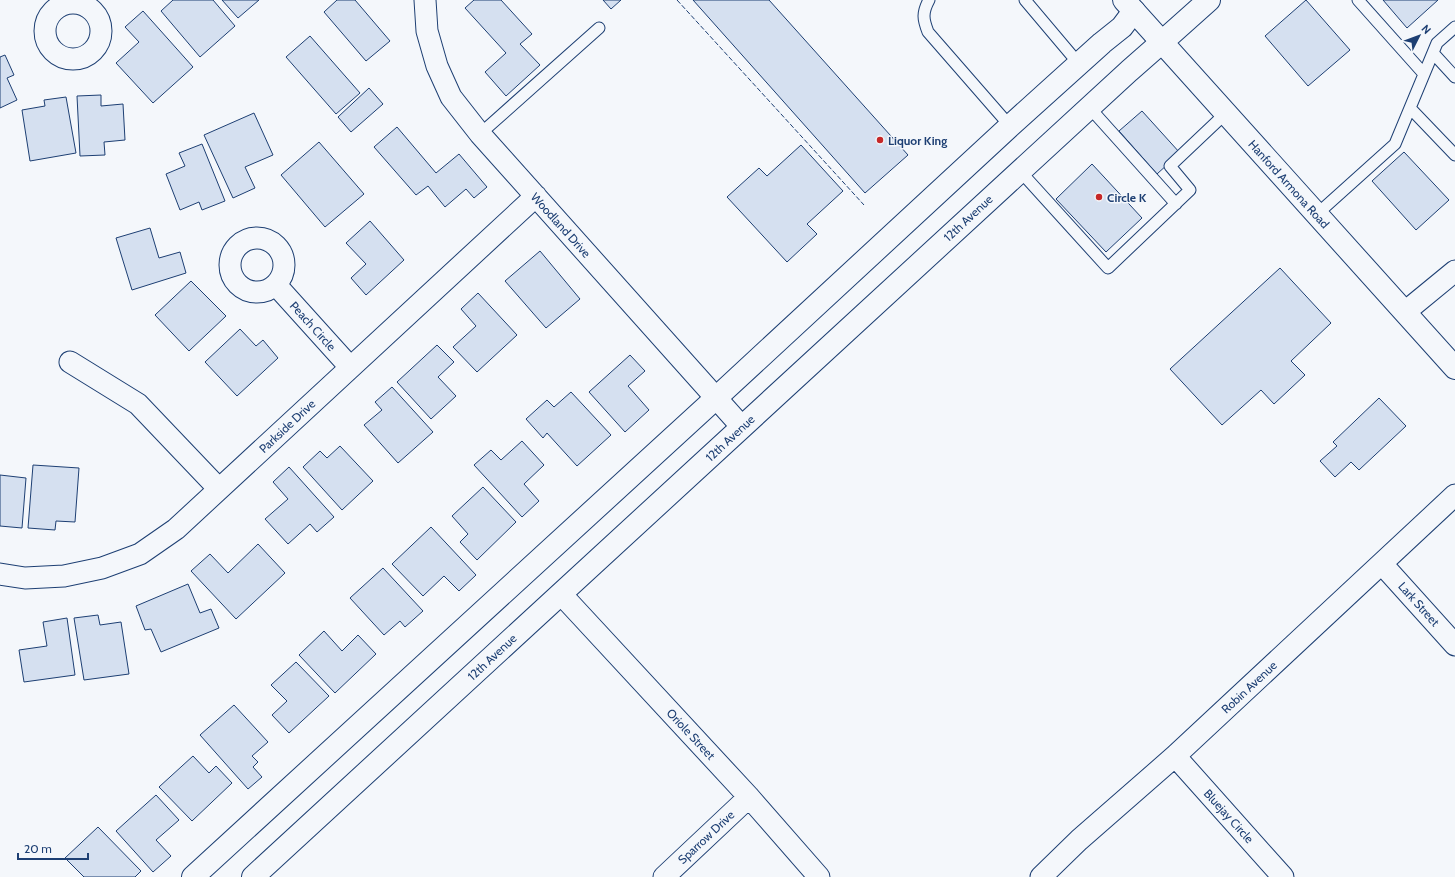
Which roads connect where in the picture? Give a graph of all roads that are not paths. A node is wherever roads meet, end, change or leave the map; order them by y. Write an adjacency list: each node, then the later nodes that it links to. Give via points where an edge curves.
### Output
1 (424, 0): 18 (street, Woodland Drive, via 426,31 437,66 451,97)
2 (929, 0): 17 (lane, via 924,19 928,32)
3 (1025, 0): 11 (lane)
4 (1208, 0): 9 (street, 12th Avenue)
5 (1358, 0): 12 (lane)
6 (1134, 4): 9 (street, Hanford Armona Road); 11 (street, via 1122,27)
7 (1455, 27): 10 (lane, via 1437,43)
8 (599, 28): 18 (lane)
9 (1162, 42): 14 (street, 12th Avenue); 16 (street, Hanford Armona Road)
10 (1433, 53): 12 (lane); 13 (lane)
11 (1079, 64): 17 (street)
12 (1424, 74): 15 (lane)
13 (1455, 77)
14 (1089, 107): 20 (street, 12th Avenue); 22 (lane)
15 (1410, 108): 19 (lane); 23 (lane, via 1395,144)
16 (1226, 113): 22 (lane, via 1170,166 1190,190); 23 (street, Hanford Armona Road)
17 (1010, 126): 30 (street)
18 (480, 134): 21 (street, Woodland Drive)
19 (1455, 155)
20 (1020, 171): 22 (lane, via 1108,268); 31 (street, 12th Avenue)
21 (536, 196): 28 (street, Parkside Drive); 30 (street, Woodland Drive)
22 (1176, 204)
23 (1316, 215): 26 (street, Hanford Armona Road)
24 (1455, 271): 26 (street)
25 (276, 285): 28 (street, Peach Circle)
26 (1405, 312): 29 (street, Hanford Armona Road)
27 (70, 362): 32 (street, via 138,404)
28 (350, 367): 32 (street, Parkside Drive)
29 (1455, 368)
30 (716, 398): 31 (street, Woodland Drive); 40 (street)
31 (742, 427): 36 (street, 12th Avenue)
32 (219, 488): 35 (street, Parkside Drive, via 176,529 140,554 102,568 64,576 25,578)
33 (1455, 495): 34 (street, Robin Avenue)
34 (1382, 564): 37 (street, Lark Street); 38 (street, Robin Avenue)
35 (0, 574)
36 (561, 594): 39 (street, Oriole Street); 41 (street, 12th Avenue)
37 (1455, 645)
38 (1175, 756): 44 (street, Robin Avenue); 45 (street, Bluejay Circle)
39 (749, 797): 42 (street, Sparrow Drive); 43 (street, Oriole Street)
40 (194, 877)
41 (253, 877)
42 (664, 877)
43 (819, 877)
44 (1041, 877)
45 (1283, 877)

